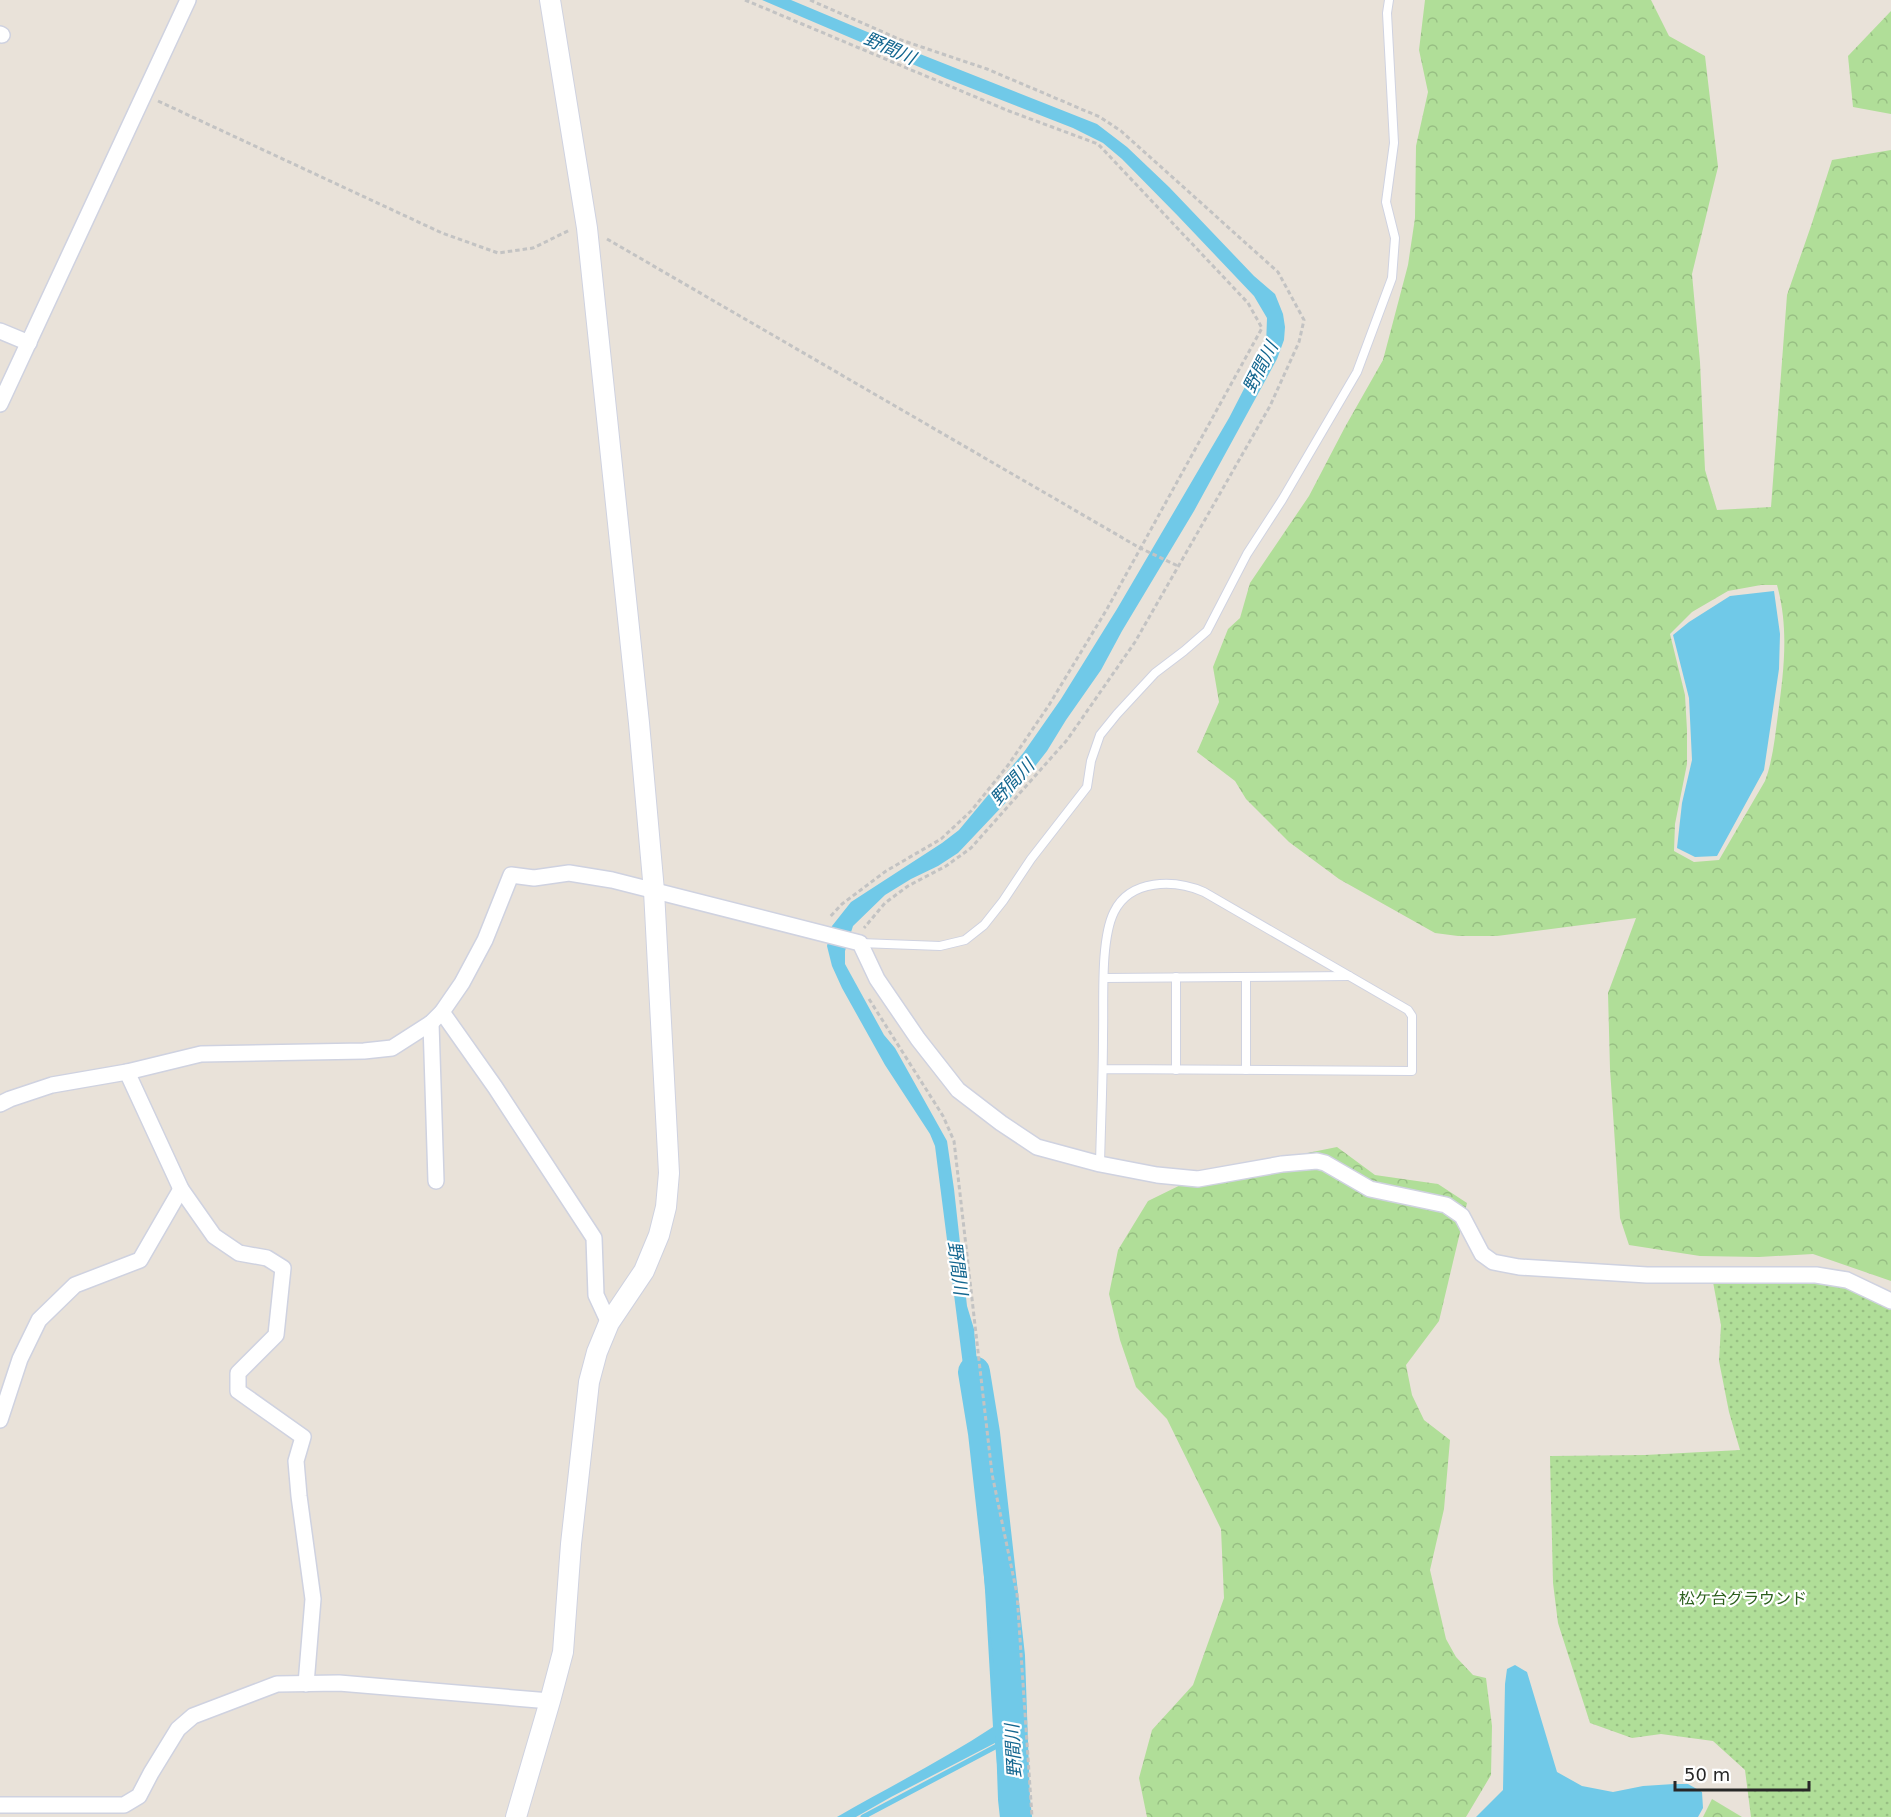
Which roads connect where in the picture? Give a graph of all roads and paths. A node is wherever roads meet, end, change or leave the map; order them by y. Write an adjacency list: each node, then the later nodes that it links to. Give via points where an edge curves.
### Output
1 (188, 0): 6 (street)
2 (550, 0): 7 (street)
3 (745, 0): 11 (path, via 1009,111 1098,144 1248,303 1262,328)
4 (810, 0): 12 (path, via 901,40 987,69 1100,117 1278,272 1304,320 1299,342 1270,406)
5 (1389, 0): 15 (lane, via 1394,143 1386,202 1395,238 1392,278 1358,372 1247,554 1207,631 1155,673 1100,735 1087,787 984,925 965,940 940,946)
6 (143, 94): 7 (path, via 442,232 498,253 533,248 570,230); 9 (street)
7 (587, 228): 11 (path); 13 (street)
8 (0, 331): 9 (street)
9 (30, 343): 10 (street)
10 (0, 404)
11 (1140, 548): 12 (path); 14 (path, via 1049,705 971,811 941,839 886,871 842,904 825,921)
12 (1178, 566): 15 (path, via 1135,642 1066,740 971,848 885,903 865,927)
13 (654, 891): 14 (street); 21 (street, via 569,873 534,878 511,876 485,940); 32 (street, via 669,1173 666,1207 644,1271)
14 (823, 932): 15 (street)
15 (860, 943): 28 (street, via 877,979 958,1090 1036,1147)
16 (1351, 976): 18 (lane); 19 (lane, via 1204,891 1158,884 1133,891 1113,913); 25 (lane, via 1412,1016 1412,1071)
17 (1176, 977): 18 (lane); 19 (lane); 24 (lane)
18 (1246, 977): 25 (lane)
19 (1104, 978): 23 (lane)
20 (869, 999): 38 (path, via 943,1116 954,1141 993,1474 1017,1594)
21 (442, 1012): 22 (street); 32 (street, via 594,1238 596,1296)
22 (431, 1023): 26 (street, via 392,1048 201,1054); 29 (street)
23 (1103, 1069): 24 (lane); 28 (lane)
24 (1176, 1070): 25 (lane)
25 (1246, 1070)
26 (127, 1072): 27 (street, via 51,1085); 30 (street)
27 (0, 1104)
28 (1100, 1164): 31 (street, via 1198,1179 1317,1161 1370,1189 1446,1205 1462,1216 1482,1254 1493,1262 1625,1274 1816,1275 1847,1280)
29 (436, 1181)
30 (181, 1189): 33 (street, via 140,1260 75,1285 39,1320 20,1359); 34 (street, via 214,1236 239,1253 267,1258 283,1268 276,1335 238,1373 238,1391 303,1437 296,1461 312,1599)
31 (1891, 1301)
32 (609, 1323): 35 (street, via 589,1382 563,1652)
33 (0, 1420)
34 (306, 1684): 35 (street, via 339,1683); 36 (street, via 277,1684 193,1716 178,1730 139,1796 124,1804)
35 (550, 1701): 37 (street)
36 (0, 1804)
37 (516, 1817)
38 (1032, 1817)

